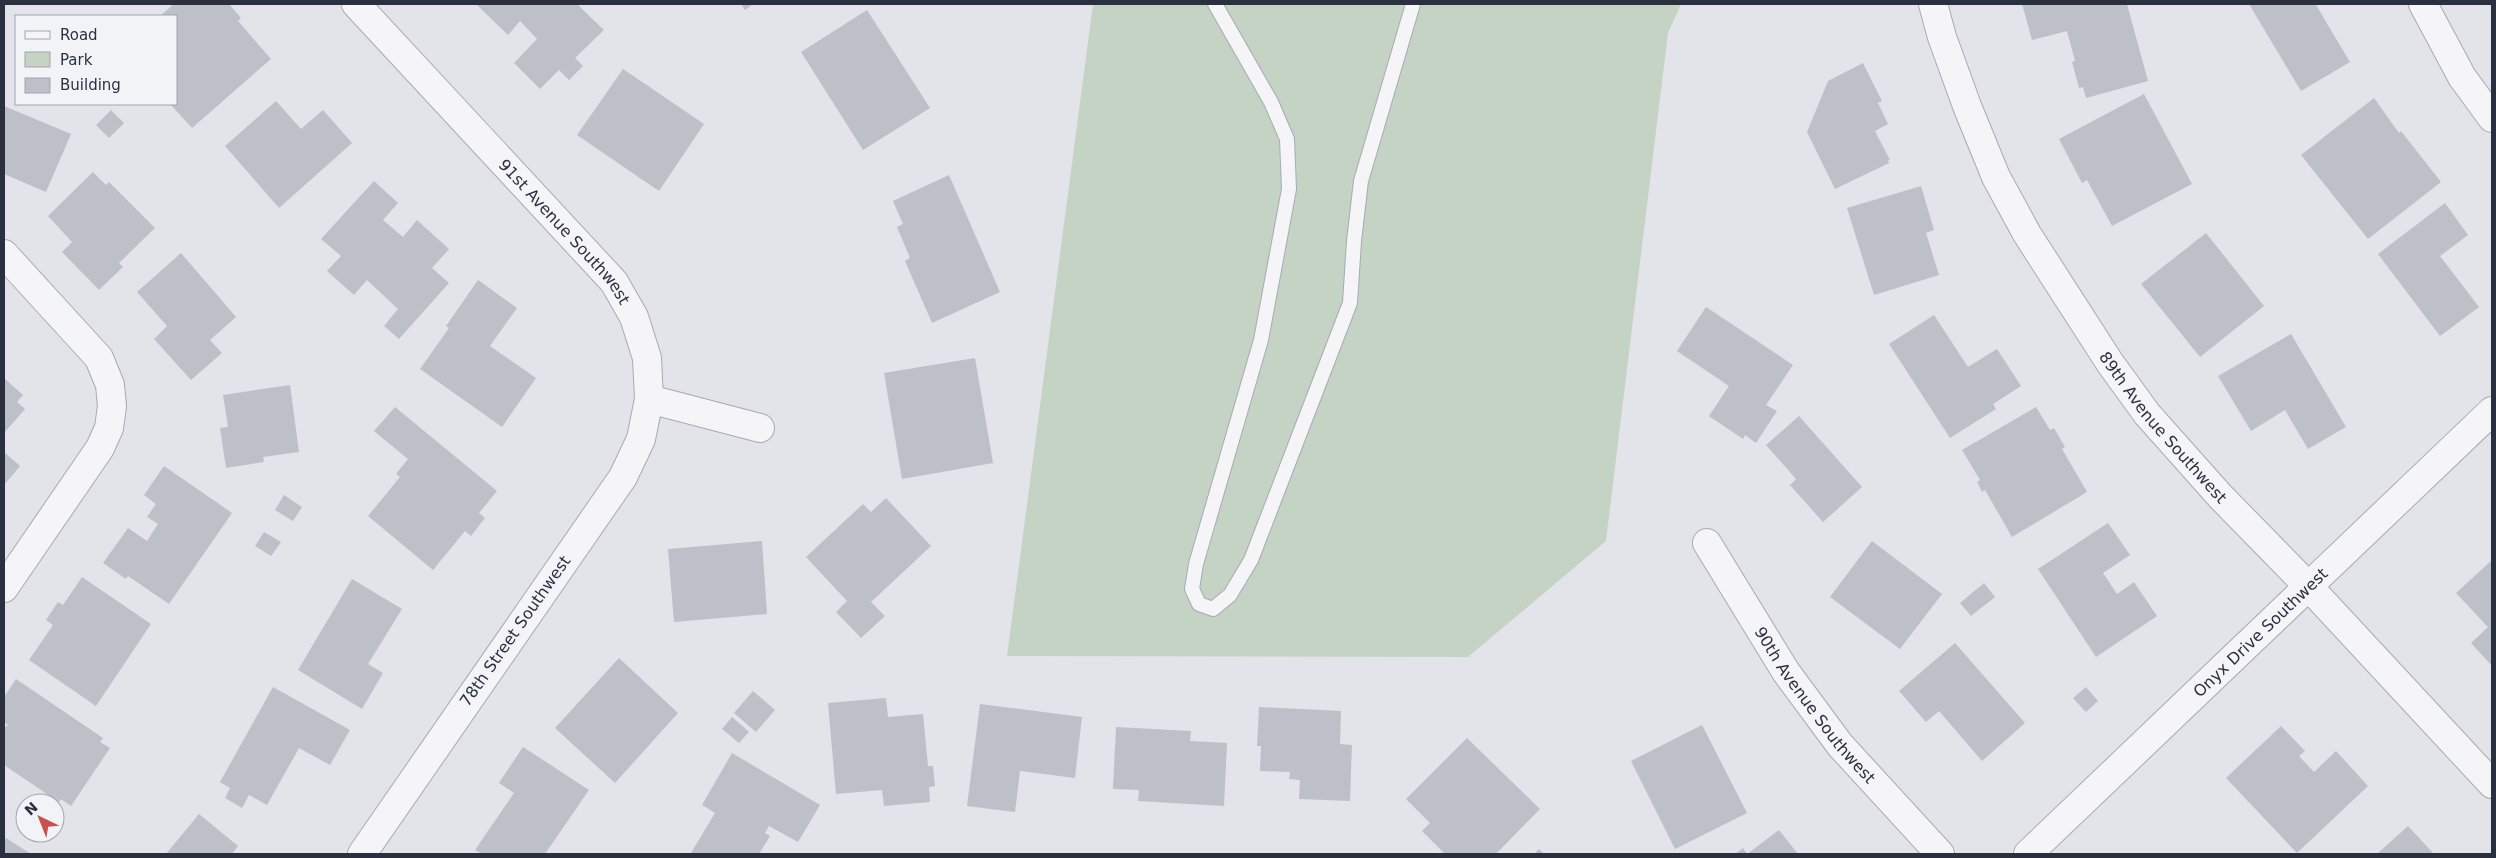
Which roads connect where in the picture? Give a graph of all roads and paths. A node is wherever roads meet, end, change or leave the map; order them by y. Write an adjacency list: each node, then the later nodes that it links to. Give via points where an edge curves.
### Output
1 (356, 4): 8 (street, 91st Avenue Southwest, via 614,282 634,317 639,333 646,358)
2 (1215, 4): 3 (lane, via 1271,102 1287,139 1290,189 1261,340 1196,564 1192,589 1198,604 1213,609 1230,596 1251,560 1350,303 1361,181)
3 (1413, 4)
4 (1933, 4): 12 (street, 89th Avenue Southwest, via 1967,106 1996,177 2027,234 2110,363 2147,414 2220,496)
5 (2423, 4): 6 (street, via 2462,77)
6 (2492, 118)
7 (4, 254): 13 (street, via 98,358 110,385 112,406 109,428 100,448)
8 (649, 399): 10 (street); 15 (street, 78th Street Southwest, via 641,439 623,477)
9 (2492, 411): 12 (street, Onyx Drive Southwest)
10 (760, 428)
11 (1707, 543): 16 (street, 90th Avenue Southwest, via 1786,672 1818,716 1840,745)
12 (2309, 586): 14 (street, 89th Avenue Southwest); 17 (street, Onyx Drive Southwest)
13 (4, 588)
14 (2492, 784)
15 (362, 854)
16 (1940, 854)
17 (2028, 854)

